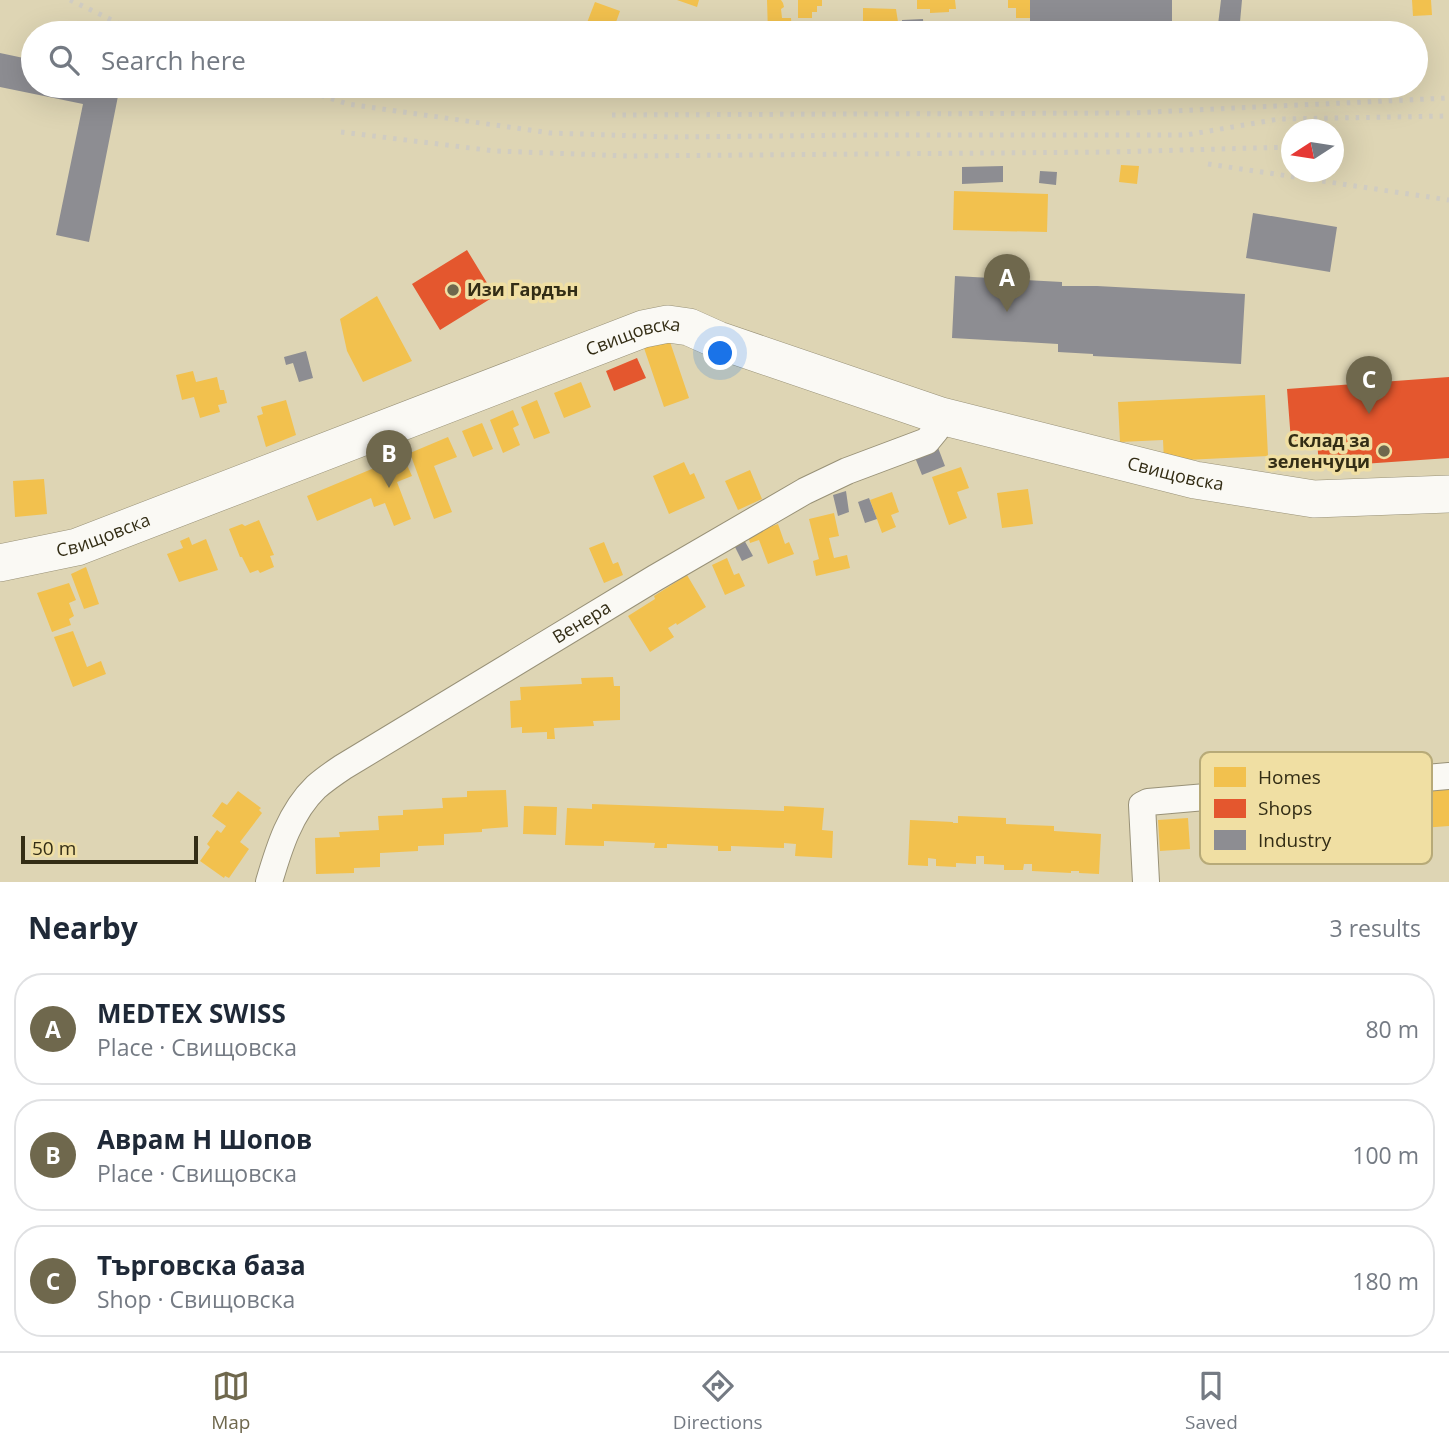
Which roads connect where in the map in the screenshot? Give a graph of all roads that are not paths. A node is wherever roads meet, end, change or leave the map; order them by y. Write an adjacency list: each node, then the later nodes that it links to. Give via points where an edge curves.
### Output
1 (941, 416): 2 (street, Свищовска, via 1195,480 1314,499); 3 (street, Свищовска, via 689,327 668,324 643,329 77,547); 5 (street, Венера, via 927,441 805,491 343,767 316,787 295,812)
2 (1449, 494)
3 (0, 563)
4 (1200, 798): 6 (street, via 1142,805)
5 (269, 882)
6 (1146, 882)

